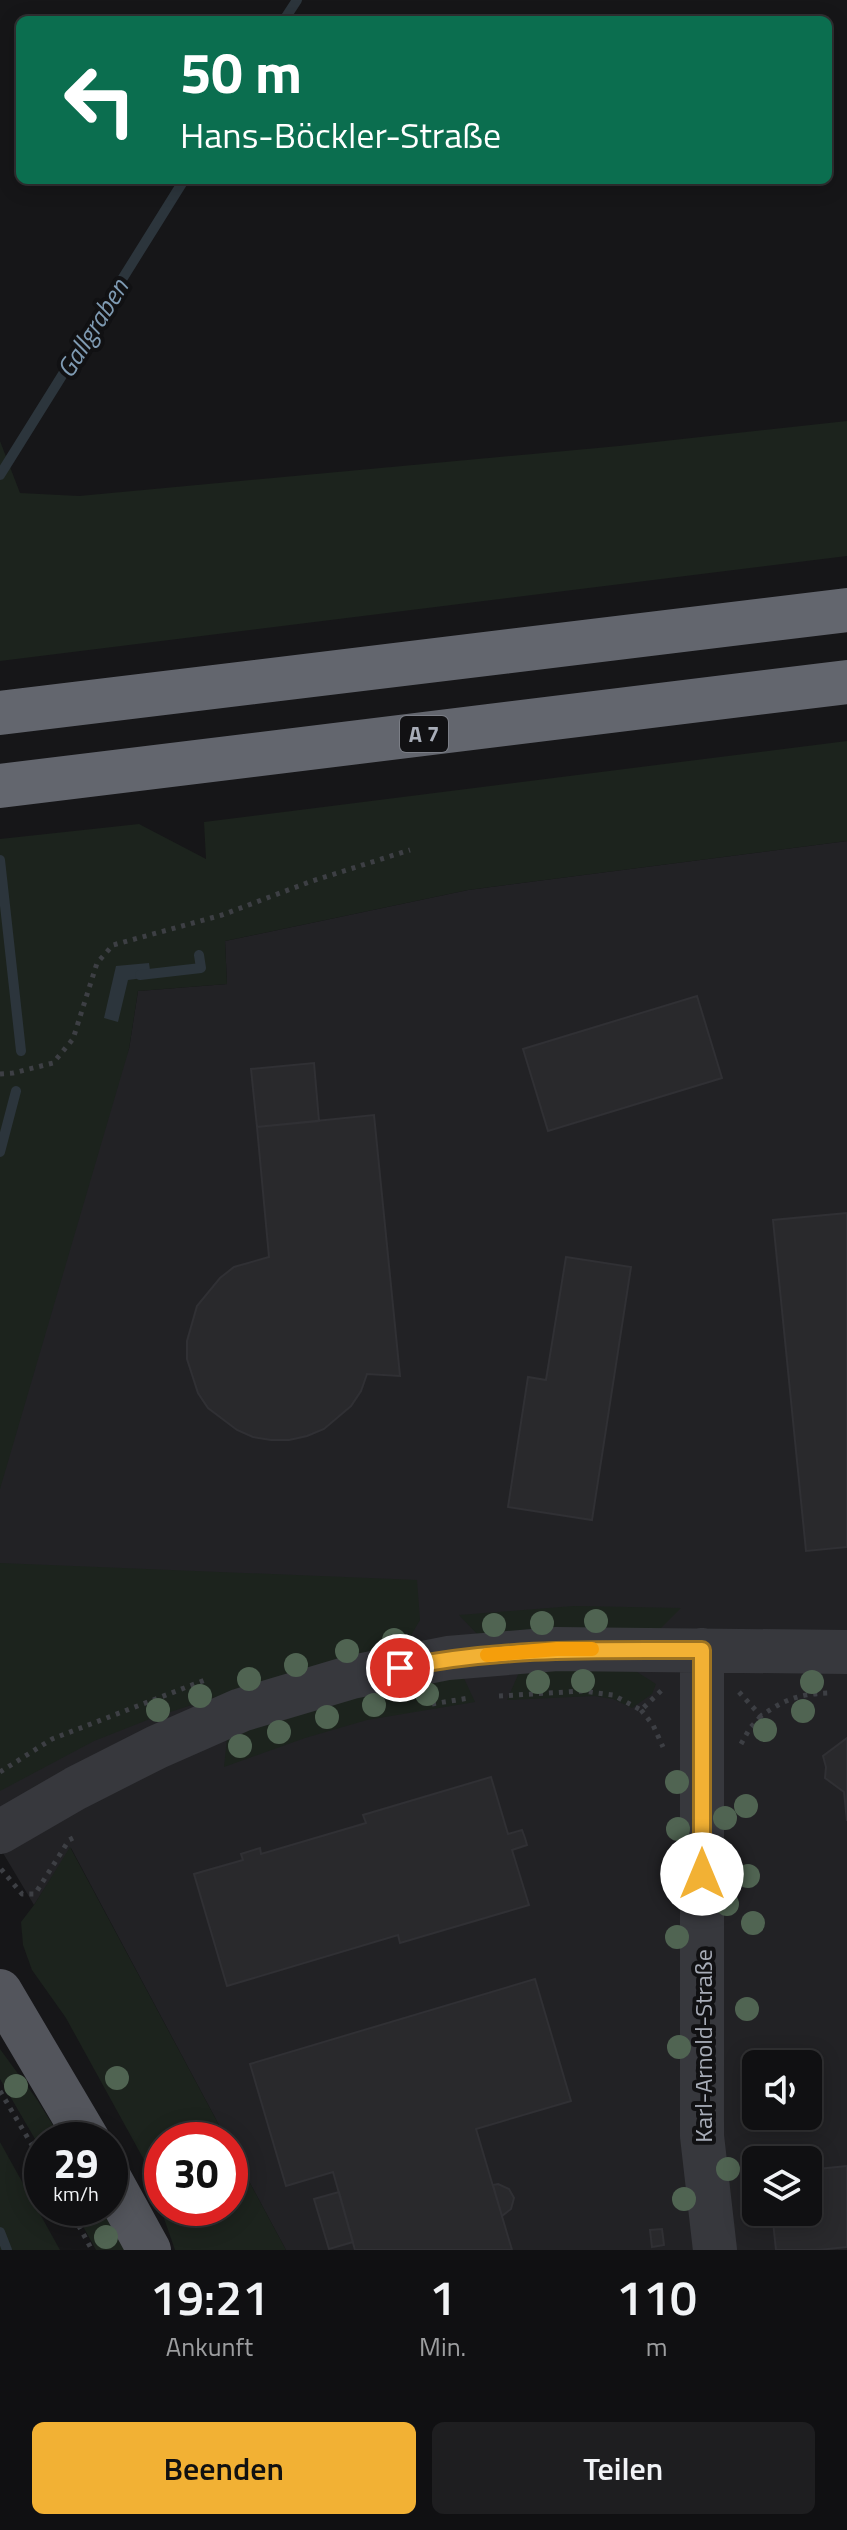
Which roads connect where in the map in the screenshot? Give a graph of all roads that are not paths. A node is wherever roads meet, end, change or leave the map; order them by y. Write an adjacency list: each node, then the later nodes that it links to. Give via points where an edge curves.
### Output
1 (847, 610): 3 (highway)
2 (847, 682): 4 (highway, A 7)
3 (0, 713)
4 (0, 786)
5 (702, 1650): 6 (street); 7 (street, via 557,1649 448,1658 352,1677 241,1710); 14 (street, Karl-Arnold-Straße, via 702,2136)
6 (841, 1673)
7 (76, 1788): 8 (street); 9 (street)
8 (0, 1832)
9 (0, 1853)
10 (0, 1991): 11 (main road)
11 (77, 2122)
12 (128, 2212): 13 (main road)
13 (149, 2250)
14 (715, 2250)

